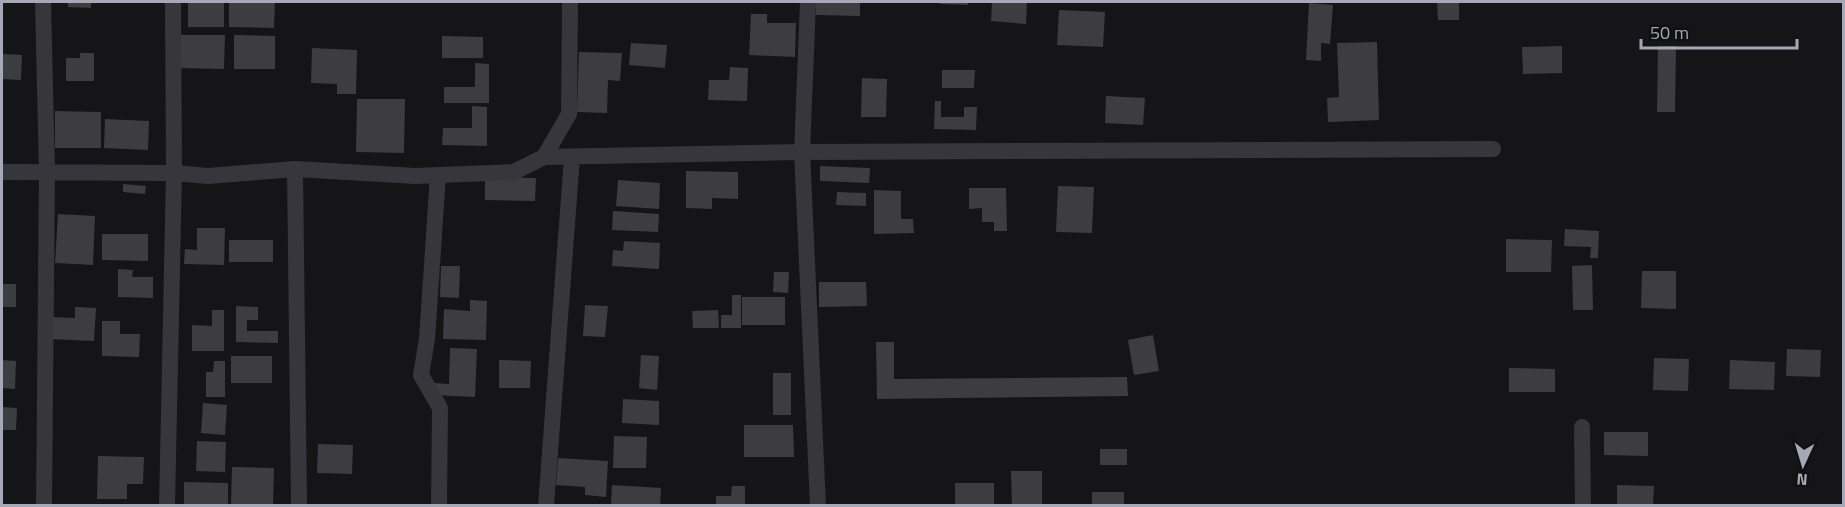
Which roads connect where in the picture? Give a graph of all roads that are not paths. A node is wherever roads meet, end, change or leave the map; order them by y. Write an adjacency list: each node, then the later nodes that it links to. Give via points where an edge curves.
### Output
1 (44, 2): 11 (street)
2 (172, 2): 12 (street)
3 (570, 2): 7 (street, via 569,114)
4 (808, 2): 6 (street)
5 (1493, 149): 6 (street)
6 (802, 152): 8 (street); 20 (street)
7 (544, 157): 8 (street); 13 (street, via 514,172)
8 (572, 157): 19 (street)
9 (295, 169): 12 (street, via 208,176); 13 (street); 17 (street)
10 (2, 172): 11 (street)
11 (47, 172): 12 (street); 15 (street)
12 (174, 173): 16 (street)
13 (438, 175): 18 (street, via 422,375 440,408)
14 (1582, 427): 21 (street)
15 (44, 506)
16 (167, 506)
17 (298, 506)
18 (439, 506)
19 (546, 506)
20 (818, 506)
21 (1583, 506)

